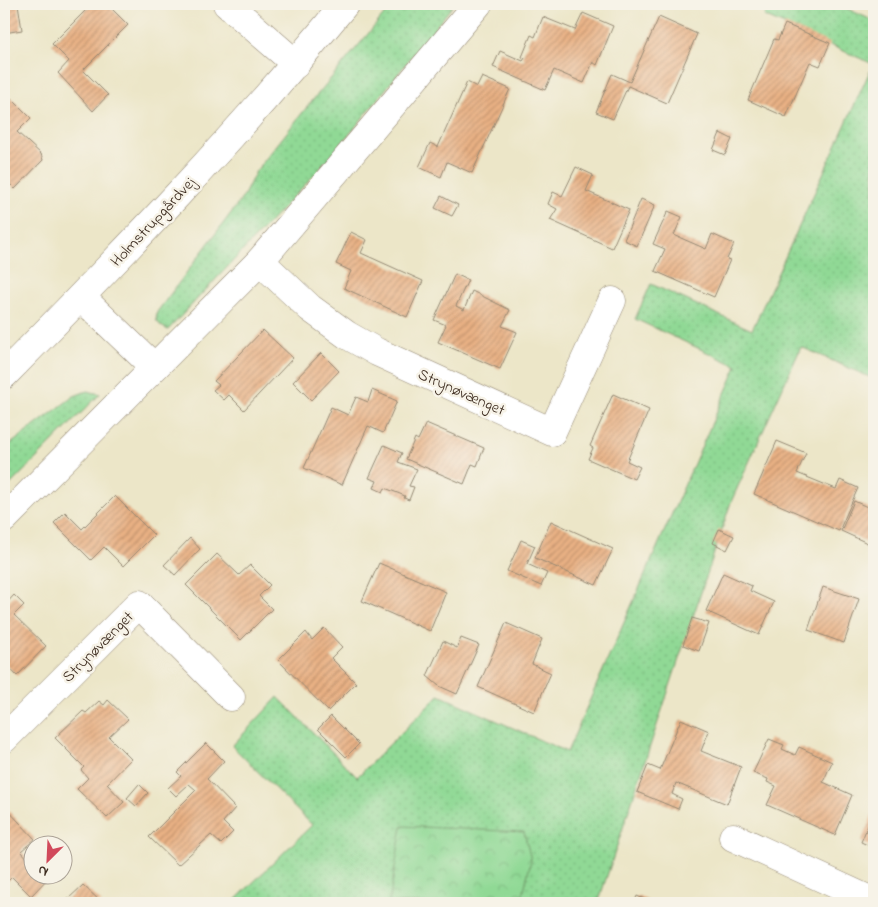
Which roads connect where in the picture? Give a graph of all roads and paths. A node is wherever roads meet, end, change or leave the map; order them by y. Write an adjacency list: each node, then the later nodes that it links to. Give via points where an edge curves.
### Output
1 (227, 4): 4 (street)
2 (345, 4): 4 (street, Holmstrupgårdvej)
3 (478, 4): 5 (street)
4 (296, 64): 6 (street, Holmstrupgårdvej, via 178,195)
5 (260, 261): 7 (street, Strynøvænget, via 310,308 347,335 377,352 552,432); 8 (street)
6 (80, 297): 8 (street); 9 (street, Holmstrupgårdvej)
7 (612, 301)
8 (154, 367): 10 (street)
9 (4, 375)
10 (4, 519)
11 (231, 697): 12 (street, Strynøvænget, via 139,604)
12 (4, 739)
13 (733, 837): 14 (street)
14 (874, 902)

